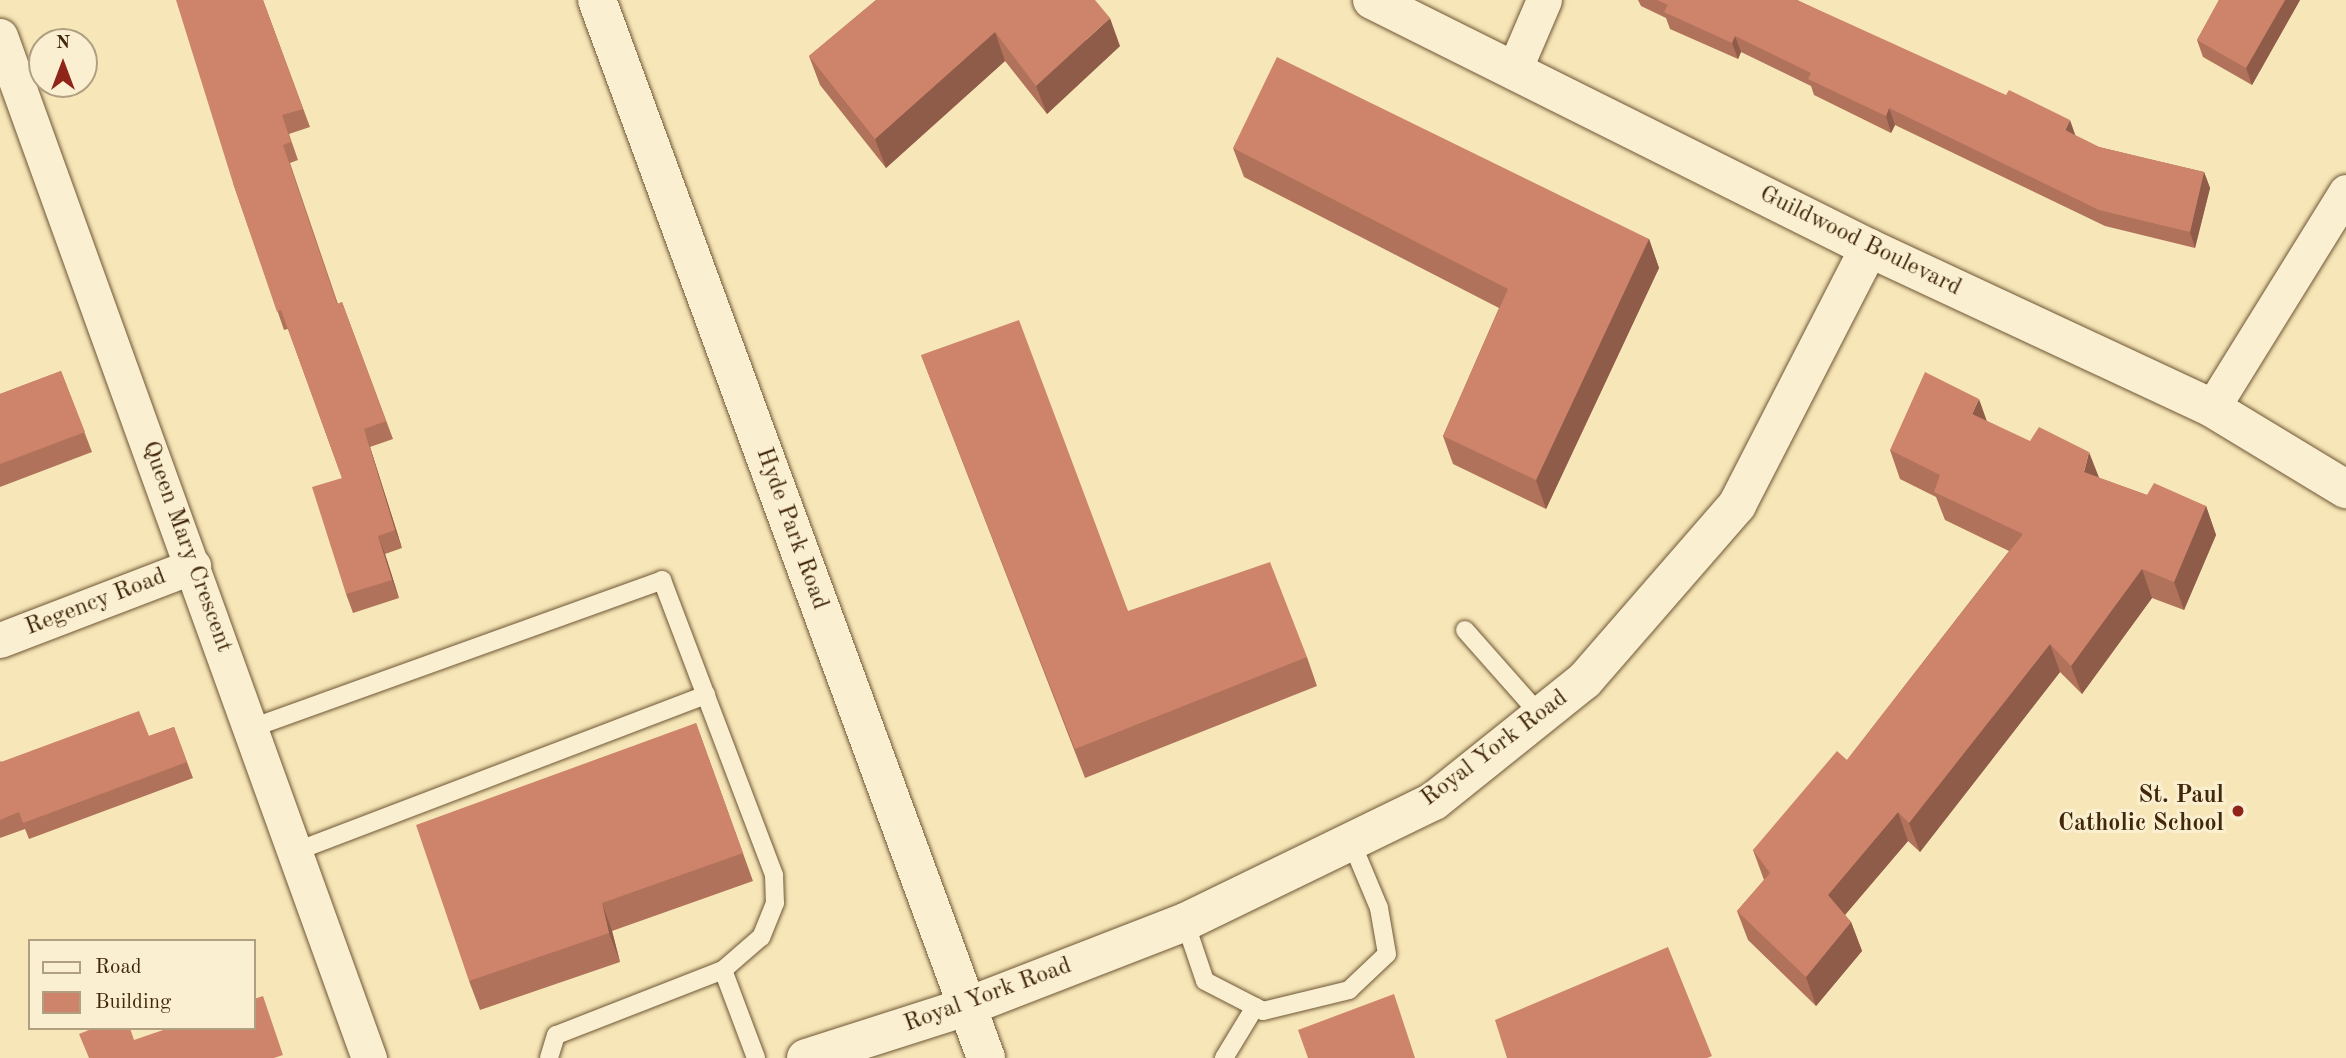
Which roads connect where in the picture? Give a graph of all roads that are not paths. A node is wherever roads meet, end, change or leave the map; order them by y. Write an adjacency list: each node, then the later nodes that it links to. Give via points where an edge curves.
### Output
1 (597, 0): 20 (street, Hyde Park Road)
2 (1372, 0): 5 (street, Guildwood Boulevard)
3 (1544, 0): 5 (street)
4 (0, 36): 10 (street, Queen Mary Crescent)
5 (1514, 70): 7 (street, Guildwood Boulevard)
6 (2346, 192): 8 (street)
7 (1869, 248): 8 (street, Guildwood Boulevard); 14 (street, Royal York Road, via 1737,505 1585,680)
8 (2212, 408): 9 (street, Guildwood Boulevard)
9 (2346, 489)
10 (193, 566): 12 (street, Regency Road); 15 (street, Queen Mary Crescent)
11 (1465, 629): 14 (lane)
12 (0, 640)
13 (706, 695): 15 (lane, via 662,580); 17 (lane); 19 (lane, via 774,875 775,903 761,937)
14 (1541, 716): 16 (street, Royal York Road, via 1434,801)
15 (252, 728): 17 (street, Queen Mary Crescent)
16 (1351, 841): 18 (street, Royal York Road); 21 (lane, via 1379,908 1387,954 1349,990 1264,1011)
17 (297, 851): 22 (street, Queen Mary Crescent)
18 (1185, 922): 20 (street, Royal York Road); 21 (lane, via 1205,981)
19 (723, 970): 23 (lane, via 556,1035); 24 (lane)
20 (966, 1007): 25 (street, Royal York Road); 26 (street, Hyde Park Road)
21 (1255, 1007): 27 (lane)
22 (369, 1058)
23 (549, 1058)
24 (756, 1058)
25 (806, 1058)
26 (985, 1058)
27 (1224, 1058)

